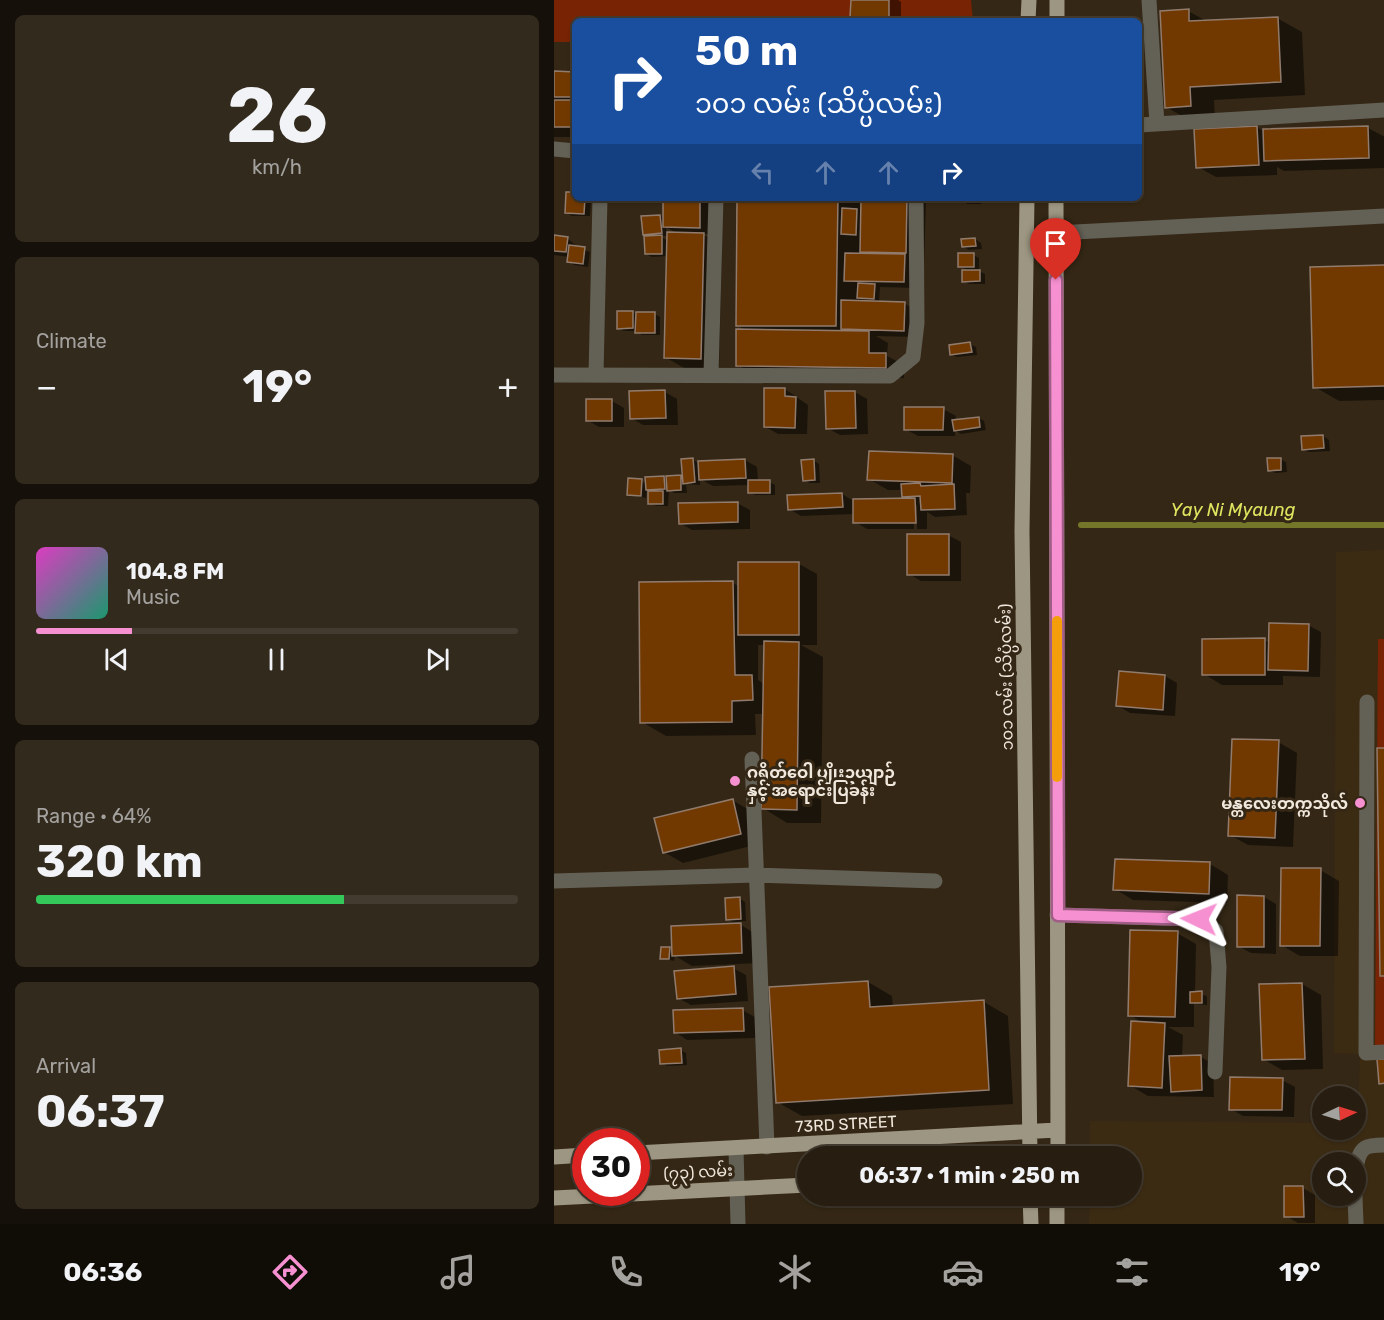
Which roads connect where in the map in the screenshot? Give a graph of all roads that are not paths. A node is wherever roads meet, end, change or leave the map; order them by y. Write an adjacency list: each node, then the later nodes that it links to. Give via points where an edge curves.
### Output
1 (1029, 0): 4 (main road)
2 (1057, 0): 5 (main road)
3 (1149, 0): 7 (street)
4 (1028, 18)
5 (1057, 18)
6 (1385, 110): 7 (street)
7 (1157, 124): 8 (street)
8 (1142, 126)
9 (554, 149): 10 (street)
10 (572, 150)
11 (600, 201): 19 (street)
12 (716, 201): 20 (street)
13 (916, 201): 20 (street, via 917,323 913,357 890,376)
14 (1026, 201): 30 (main road, ၁၀၁ လမ်း (သိပ္ပံလမ်း), via 1022,531)
15 (1056, 201): 17 (main road)
16 (1385, 216): 17 (street)
17 (1056, 233): 26 (main road)
18 (554, 375): 19 (street)
19 (596, 375): 20 (street)
20 (711, 375)
21 (1367, 702): 27 (street, via 1366,1053)
22 (752, 759): 23 (street)
23 (756, 875): 24 (street); 25 (street); 34 (street)
24 (554, 881)
25 (935, 881)
26 (1058, 915): 28 (street, via 1199,919 1216,931 1219,967); 29 (main road)
27 (1385, 1053)
28 (1215, 1072)
29 (1057, 1130): 30 (main road, 73RD STREET); 33 (main road)
30 (1030, 1132): 32 (main road, ၁၀၁ လမ်း (သိပ္ပံလမ်း)); 34 (main road, 73RD STREET)
31 (1385, 1145): 47 (street, via 1367,1147 1360,1154 1356,1171)
32 (1030, 1146)
33 (1058, 1146)
34 (767, 1147): 35 (main road, 73RD STREET)
35 (736, 1149): 36 (main road, 73RD STREET); 40 (street)
36 (650, 1152)
37 (572, 1156): 38 (main road)
38 (554, 1157)
39 (797, 1185): 40 (main road, (၇၃) လမ်း)
40 (736, 1188): 41 (main road, (၇၃) လမ်း); 44 (street)
41 (554, 1198)
42 (1030, 1206): 45 (main road)
43 (1057, 1206): 46 (main road)
44 (738, 1224)
45 (1031, 1224)
46 (1057, 1224)
47 (1356, 1224)

